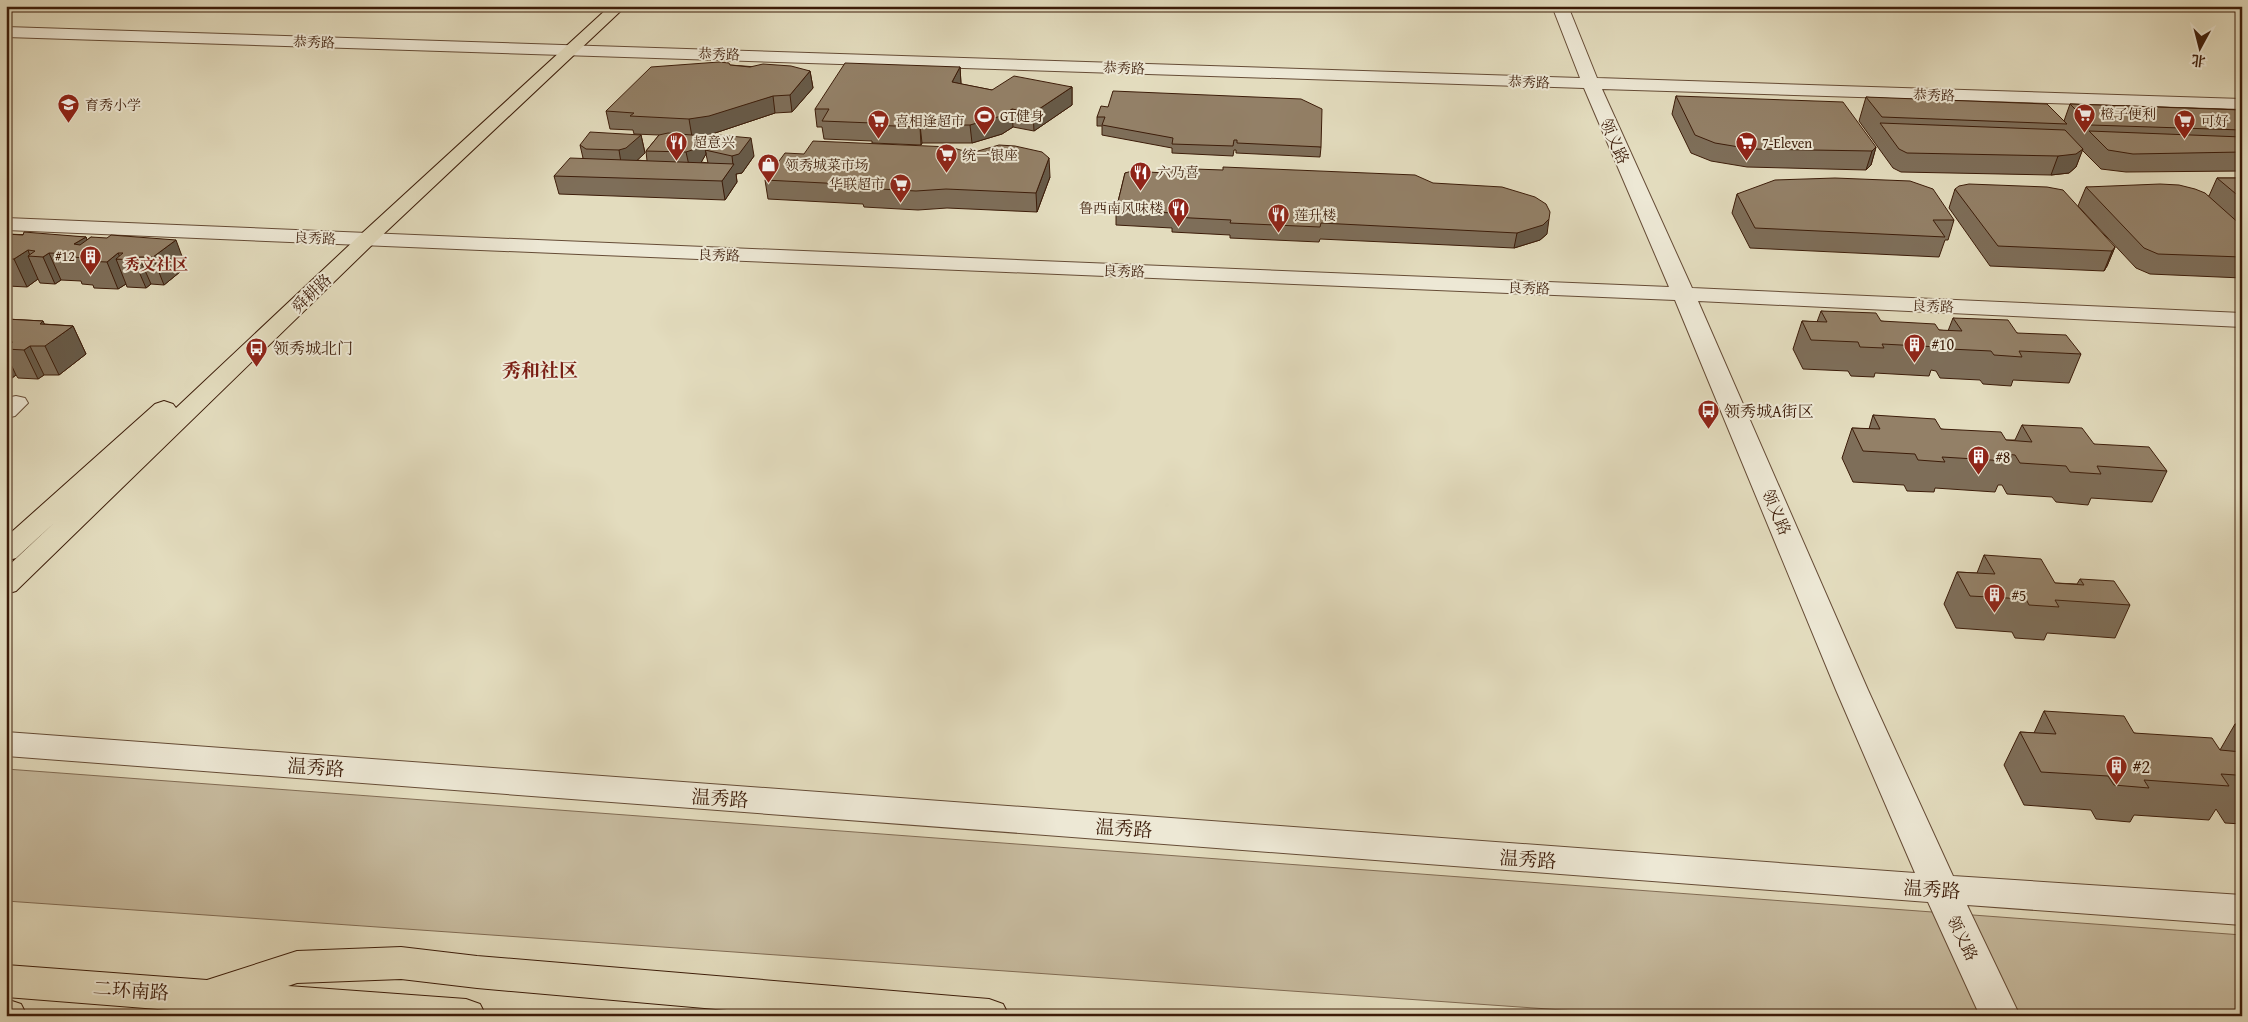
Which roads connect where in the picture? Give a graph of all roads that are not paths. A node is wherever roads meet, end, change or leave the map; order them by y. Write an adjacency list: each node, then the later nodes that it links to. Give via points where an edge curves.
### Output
1 (607, 6): 5 (main road, 舜耕路)
2 (619, 6): 5 (main road, 舜耕路)
3 (1560, 6): 6 (street, 领义路)
4 (6, 32): 5 (street, 恭秀路)
5 (568, 49): 6 (street, 恭秀路); 9 (main road, 舜耕路)
6 (1589, 84): 7 (street, 恭秀路); 10 (street, 领义路)
7 (2242, 104)
8 (6, 224): 9 (street, 良秀路)
9 (356, 240): 10 (street, 良秀路); 12 (main road, 舜耕路); 13 (main road, 舜耕路)
10 (1684, 294): 11 (street, 良秀路); 15 (street, 领义路)
11 (2242, 320)
12 (6, 552)
13 (6, 585)
14 (6, 744): 15 (street, 温秀路)
15 (1940, 890): 16 (street, 温秀路); 21 (street, 领义路)
16 (2242, 910)
17 (6, 981): 18 (main road, 二环南路)
18 (208, 996): 19 (main road, 二环南路); 20 (main road, via 297,967 401,963)
19 (466, 1016)
20 (989, 1016)
21 (2000, 1016)

